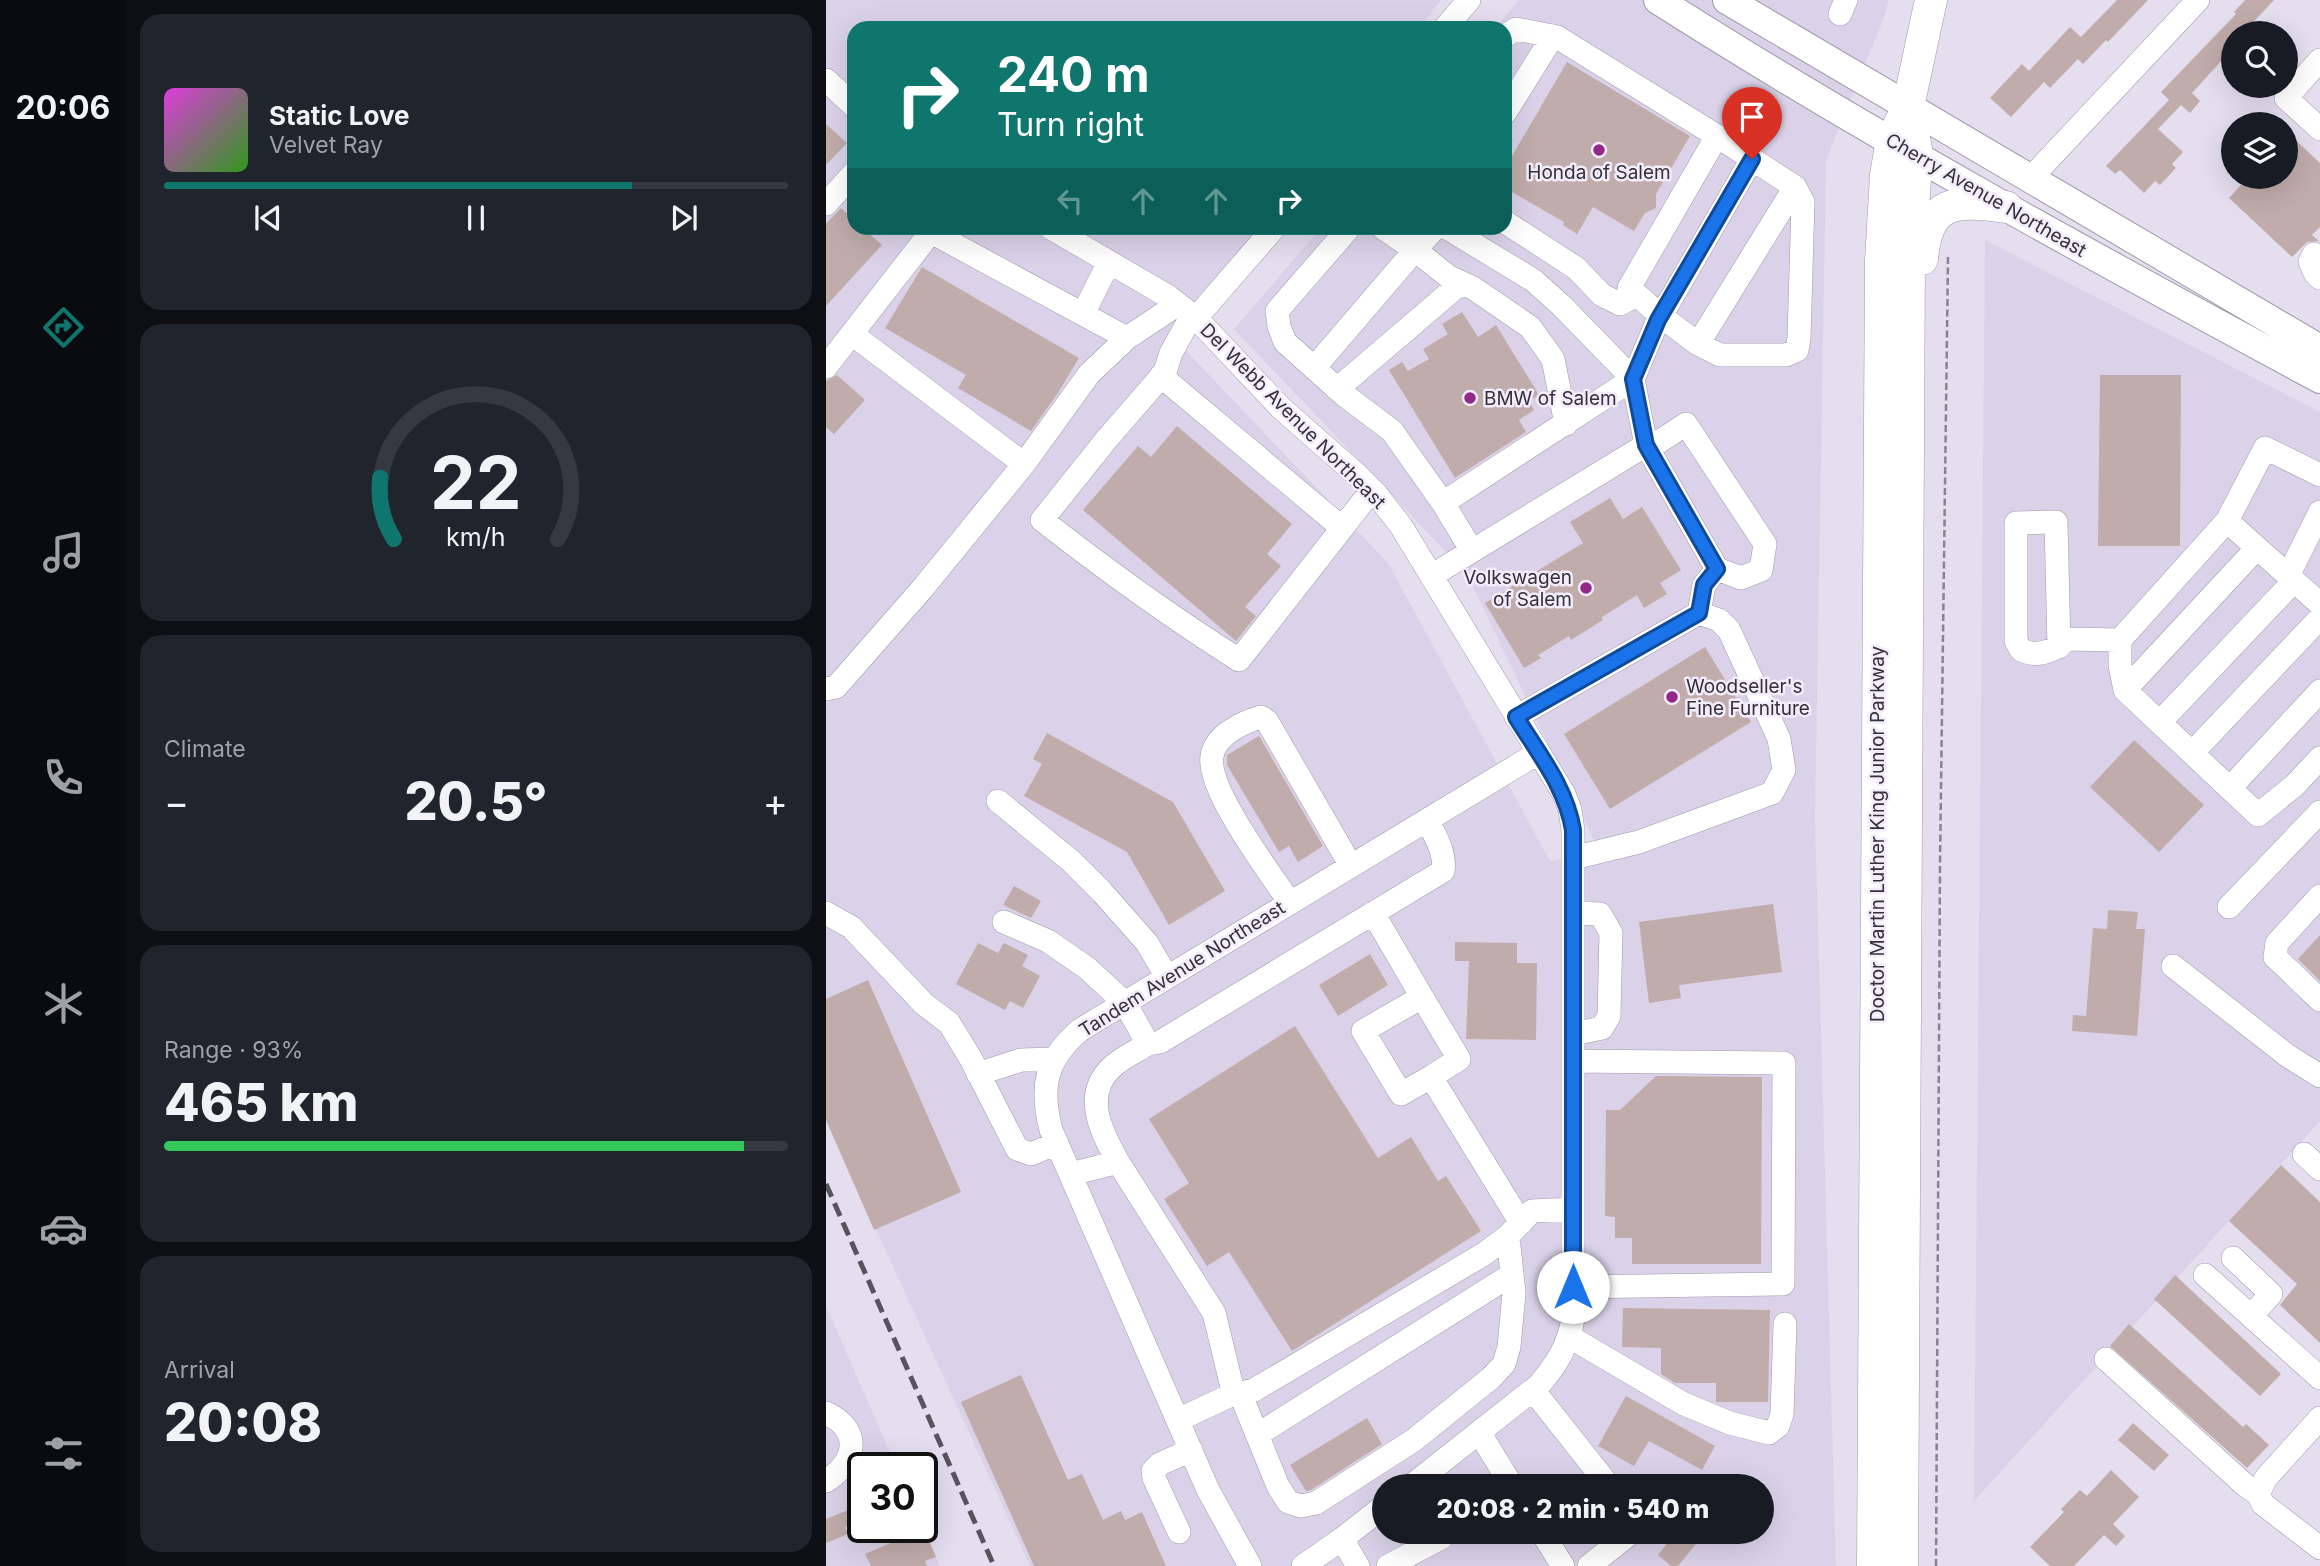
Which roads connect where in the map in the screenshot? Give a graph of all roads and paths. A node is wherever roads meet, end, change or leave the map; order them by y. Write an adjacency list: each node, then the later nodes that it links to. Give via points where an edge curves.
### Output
1 (1469, 0): 6 (street)
2 (1658, 0): 16 (main road, Cherry Avenue Northeast)
3 (1727, 0): 13 (main road, Cherry Avenue Northeast)
4 (1931, 0): 13 (highway, Doctor Martin Luther King Junior Parkway)
5 (2198, 0): 18 (street)
6 (1451, 21)
7 (1512, 32): 8 (street)
8 (1553, 36): 12 (street); 15 (street)
9 (2320, 60): 14 (street, via 2286,98)
10 (826, 80): 11 (street)
11 (847, 100)
12 (1512, 102)
13 (1908, 107): 16 (highway, Doctor Martin Luther King Junior Parkway); 18 (main road, Cherry Avenue Northeast)
14 (2320, 129)
15 (1717, 136): 17 (street); 38 (street, via 1629,288)
16 (1904, 147): 22 (main road, Cherry Avenue Northeast); 65 (highway, Doctor Martin Luther King Junior Parkway, via 1909,258); 149 (highway, Doctor Martin Luther King Junior Parkway, via 1886,175 1881,261)
17 (1752, 159): 20 (street); 41 (street)
18 (2030, 179): 45 (main road, Cherry Avenue Northeast)
19 (847, 181): 21 (street)
20 (1795, 187): 44 (street); 44 (street, via 1803,202 1797,350 1786,355 1720,355)
21 (826, 204)
22 (2006, 207): 50 (main road, Cherry Avenue Northeast); 65 (highway, via 1970,202 1952,206 1937,215 1927,229 1922,256 1918,458)
23 (1512, 227): 38 (street, via 1576,268 1602,295 1620,304)
24 (928, 235): 42 (street)
25 (941, 235): 40 (street)
26 (1267, 235): 39 (street)
27 (1343, 235): 47 (street, via 1277,311 1285,342)
28 (1393, 235): 33 (street)
29 (1429, 235): 33 (street)
30 (1459, 235): 49 (street, via 1533,280)
31 (1085, 236): 35 (street, Del Webb Avenue Northeast)
32 (1948, 246): 151 (path)
33 (1415, 250): 37 (street); 47 (street)
34 (2314, 254): 36 (street, via 2310,262)
35 (1109, 262): 39 (street, Del Webb Avenue Northeast); 40 (street)
36 (2320, 278)
37 (1461, 283): 51 (street); 52 (street, via 1530,327 1553,359)
38 (1637, 295): 41 (street)
39 (1189, 312): 43 (street); 48 (street); 56 (street, Del Webb Avenue Northeast, via 1281,408)
40 (1083, 314): 43 (street)
41 (1661, 316): 44 (street); 49 (street)
42 (852, 334): 46 (street); 54 (street)
43 (1126, 338): 54 (street, via 1089,374)
44 (1698, 344)
45 (2320, 349)
46 (826, 367)
47 (1314, 368): 51 (street)
48 (1161, 376): 60 (street); 60 (street, via 1042,520 1240,660)
49 (1633, 379): 52 (street); 53 (street)
50 (2320, 379)
51 (1337, 389): 57 (street, via 1392,431)
52 (1566, 424): 57 (street)
53 (1647, 447): 62 (street); 63 (street); 63 (street, via 1686,424 1765,544 1761,570 1741,578)
54 (1024, 464): 72 (street, via 836,687)
55 (2320, 475): 59 (street, via 2265,448)
56 (1372, 490): 60 (street); 64 (street, Del Webb Avenue Northeast, via 1401,526)
57 (1443, 503): 62 (street)
58 (2320, 512): 66 (street)
59 (2227, 521): 61 (street); 70 (street)
60 (1341, 527)
61 (2257, 548): 66 (street); 73 (street)
62 (1472, 551): 64 (street)
63 (1717, 569): 68 (street, via 1704,585)
64 (1431, 576): 75 (street, Del Webb Avenue Northeast)
65 (1906, 578): 150 (highway, Doctor Martin Luther King Junior Parkway)
66 (2291, 578): 67 (street); 76 (street)
67 (2320, 604)
68 (1699, 613): 75 (street); 86 (street, via 1719,620 1729,630 1779,739 1784,769 1772,793 1639,842)
69 (2320, 618): 77 (street)
70 (2120, 640): 71 (street, via 2068,639); 73 (street)
71 (2059, 647): 71 (street, via 2031,655 2016,641 2017,523 2056,522)
72 (826, 689)
73 (2126, 690): 76 (street)
74 (2320, 691): 81 (street)
75 (1516, 717): 78 (street, Del Webb Avenue Northeast)
76 (2160, 722): 77 (street)
77 (2192, 752): 81 (street)
78 (1538, 753): 85 (street, Tandem Avenue Northeast); 86 (street, Del Webb Avenue Northeast, via 1570,810)
79 (2320, 758): 80 (street)
80 (2298, 781): 81 (street, via 2258,815); 83 (street)
81 (2230, 788)
82 (998, 801): 96 (street, via 1071,860 1102,892 1147,943)
83 (2320, 801)
84 (2320, 812): 90 (street)
85 (1427, 820): 87 (street, Tandem Avenue Northeast); 92 (street, via 1445,860 1443,871)
86 (1573, 858): 93 (street, Del Webb Avenue Northeast)
87 (1351, 866): 89 (street, Tandem Avenue Northeast); 89 (street, via 1267,721 1261,717 1232,729 1216,746 1212,771 1240,827)
88 (2320, 896): 98 (street, via 2277,943 2275,957)
89 (1290, 903): 96 (street, Tandem Avenue Northeast)
90 (2229, 907)
91 (826, 912): 104 (street, via 851,927 924,1004 949,1023)
92 (1373, 913): 97 (street); 101 (street, via 1160,1042)
93 (1573, 913): 100 (street, Del Webb Avenue Northeast); 100 (street, via 1600,914 1611,933 1609,1016 1602,1028)
94 (1004, 922): 99 (street, via 1048,942 1087,968)
95 (2173, 966): 105 (street)
96 (1167, 977): 99 (street, Tandem Avenue Northeast)
97 (1422, 997): 106 (street, via 1459,1059); 106 (street, via 1363,1031 1401,1094)
98 (2320, 1000)
99 (1125, 1003): 101 (street); 102 (street, Tandem Avenue Northeast, via 1080,1030)
100 (1573, 1034): 103 (street, Del Webb Avenue Northeast)
101 (1148, 1044): 108 (street, via 1112,1067 1097,1087 1096,1113)
102 (1055, 1059): 104 (street, via 1021,1060); 107 (street, Tandem Avenue Northeast, via 1045,1088)
103 (1573, 1061): 110 (street, Del Webb Avenue Northeast); 115 (street, via 1784,1063 1783,1284)
104 (978, 1074): 107 (street, via 1017,1149 1031,1154)
105 (2320, 1076)
106 (1431, 1077): 111 (street)
107 (1057, 1143): 109 (street, Tandem Avenue Northeast)
108 (1118, 1162): 109 (street); 124 (street, via 1214,1313)
109 (1071, 1174): 127 (street, Tandem Avenue Northeast)
110 (1573, 1209): 111 (street, via 1532,1211); 115 (street, Del Webb Avenue Northeast)
111 (1515, 1230): 113 (street); 116 (street)
112 (2233, 1258): 117 (street, via 2271,1294)
113 (1511, 1275): 119 (street); 129 (street, via 1513,1307 1504,1364 1414,1440 1317,1503 1301,1506 1287,1502)
114 (2205, 1275): 117 (street)
115 (1573, 1287): 120 (street, Del Webb Avenue Northeast)
116 (1401, 1303): 119 (street); 124 (street, via 1254,1390)
117 (2252, 1315): 122 (street)
118 (1785, 1324): 120 (street, via 1782,1414 1779,1426 1769,1433 1684,1404)
119 (1419, 1333): 129 (street)
120 (1570, 1337): 123 (street, Del Webb Avenue Northeast, via 1554,1368)
121 (2106, 1359): 135 (street)
122 (2320, 1378)
123 (1532, 1390): 128 (street, Del Webb Avenue Northeast); 133 (street)
124 (1237, 1394): 127 (street); 129 (street)
125 (826, 1413): 134 (street, via 842,1423 852,1449 840,1472)
126 (2320, 1418): 135 (street)
127 (1178, 1420): 130 (street, Tandem Avenue Northeast)
128 (1479, 1432): 131 (street, Del Webb Avenue Northeast); 132 (street)
129 (1257, 1435)
130 (1191, 1450): 137 (street, via 1153,1471); 143 (street, Tandem Avenue Northeast)
131 (1425, 1474)
132 (1505, 1474)
133 (1599, 1474)
134 (826, 1481)
135 (2258, 1494): 142 (street, via 2263,1504)
136 (1372, 1515): 138 (street)
137 (1179, 1532)
138 (1342, 1539): 144 (street); 145 (street)
139 (1430, 1544): 146 (street)
140 (1549, 1544): 147 (street)
141 (1617, 1544): 148 (street)
142 (2320, 1548)
143 (1242, 1564)
144 (1303, 1566)
145 (1358, 1566)
146 (1388, 1566)
147 (1563, 1566)
148 (1589, 1566)
149 (1873, 1566)
150 (1902, 1566)
151 (1936, 1566)

